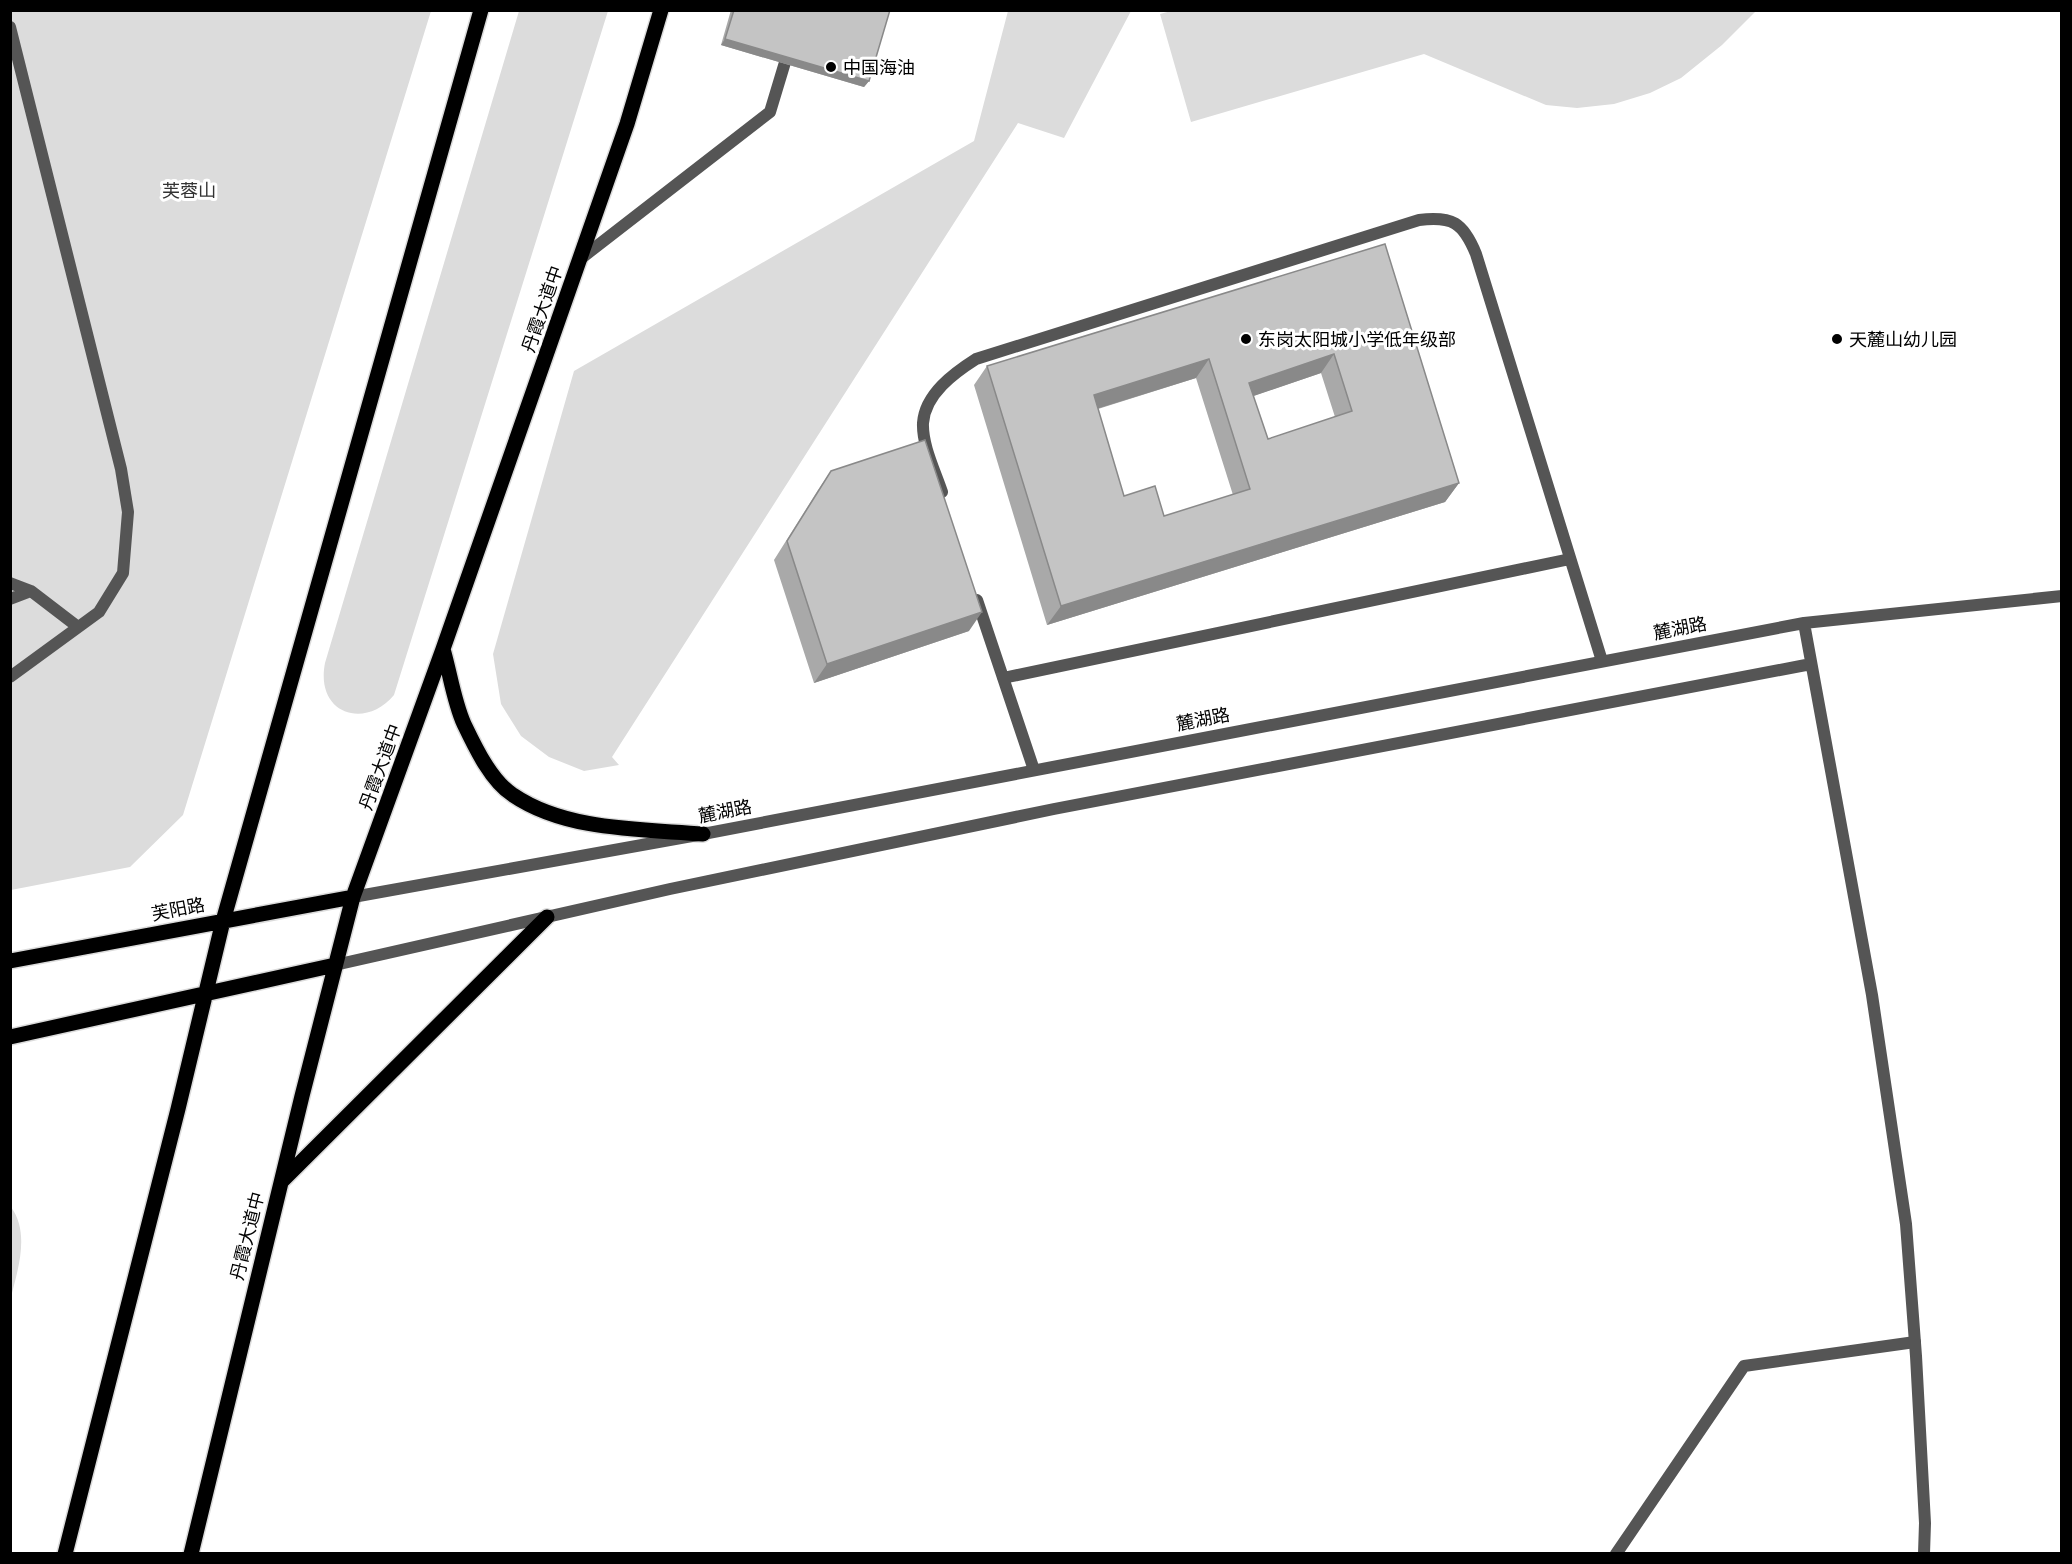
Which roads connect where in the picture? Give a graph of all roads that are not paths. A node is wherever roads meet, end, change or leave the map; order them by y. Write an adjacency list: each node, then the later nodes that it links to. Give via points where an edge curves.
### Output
1 (481, 10): 24 (main road)
2 (661, 10): 5 (main road, 丹霞大道中, via 627,124)
3 (10, 27): 14 (street, via 121,469 128,512 123,573 99,612)
4 (794, 33): 5 (street, via 770,112)
5 (579, 260): 15 (main road, 丹霞大道中)
6 (945, 501): 7 (street, via 923,422 933,397 951,375 976,359 1407,224 1442,217 1458,225 1476,254)
7 (1570, 559): 16 (street); 19 (street)
8 (10, 583): 10 (street)
9 (974, 590): 19 (street)
10 (31, 591): 12 (street); 14 (street)
11 (2061, 596): 13 (street, 麓湖路)
12 (10, 599)
13 (1804, 623): 16 (street, 麓湖路); 17 (street)
14 (78, 627): 18 (street)
15 (443, 649): 21 (main road, via 463,722 488,767 511,794 548,814 615,827); 22 (main road, 丹霞大道中)
16 (1602, 661): 20 (street, 麓湖路)
17 (1811, 664): 23 (street, via 1054,809); 30 (street, via 1873,1006 1906,1224)
18 (10, 677)
19 (1003, 678): 20 (street)
20 (1034, 770): 21 (street, 麓湖路)
21 (703, 834): 22 (street, 麓湖路)
22 (353, 897): 24 (main road, 芙阳路); 26 (main road, 丹霞大道中)
23 (547, 917): 26 (street); 29 (main road)
24 (223, 921): 25 (main road, 芙阳路); 27 (main road)
25 (10, 962)
26 (335, 965): 27 (main road); 29 (main road, 丹霞大道中)
27 (204, 995): 28 (main road); 31 (main road)
28 (10, 1037)
29 (281, 1182): 32 (main road, 丹霞大道中)
30 (1915, 1342): 33 (street, via 1744,1366); 34 (street)
31 (65, 1554)
32 (191, 1554)
33 (1616, 1554)
34 (1923, 1554)

